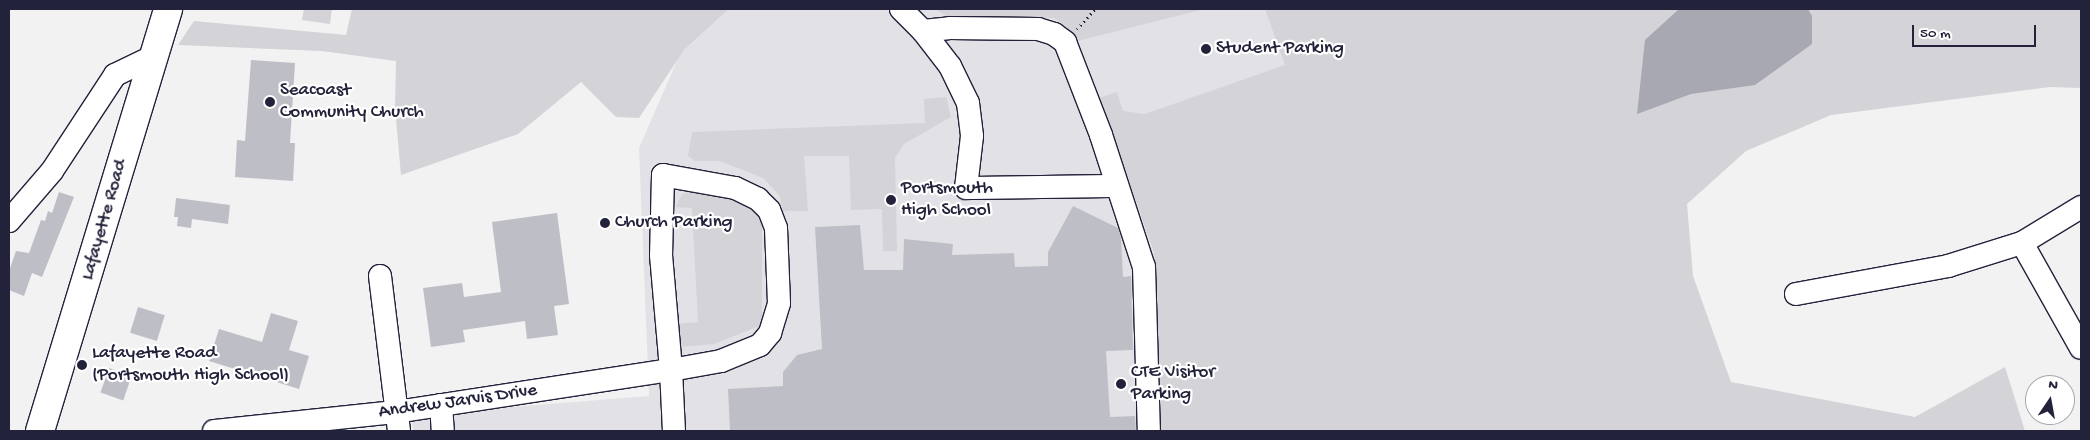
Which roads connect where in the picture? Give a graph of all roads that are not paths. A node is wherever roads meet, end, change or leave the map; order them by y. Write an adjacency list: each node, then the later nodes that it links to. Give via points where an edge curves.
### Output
1 (168, 9): 4 (main road, Lafayette Road)
2 (900, 9): 3 (street)
3 (923, 31): 5 (street, via 950,28 1038,29 1054,34 1064,42); 5 (street, via 950,66 968,103 972,136 966,188)
4 (152, 57): 7 (street, via 115,75 52,171); 15 (main road, Lafayette Road, via 95,258)
5 (1117, 186): 19 (street, via 1144,267)
6 (2081, 207): 8 (street)
7 (9, 221)
8 (2022, 243): 10 (street, via 1948,266); 11 (street)
9 (380, 276): 14 (street)
10 (1796, 294)
11 (2081, 348)
12 (671, 370): 12 (street, via 721,361 760,345 775,321 779,274 776,228 769,210 758,199 713,182 663,174 660,255); 13 (street, Andrew Jarvis Drive); 18 (street)
13 (441, 405): 14 (street, Andrew Jarvis Drive); 17 (street)
14 (397, 421): 16 (street, Andrew Jarvis Drive)
15 (40, 431)
16 (214, 431)
17 (443, 431)
18 (674, 431)
19 (1149, 431)

